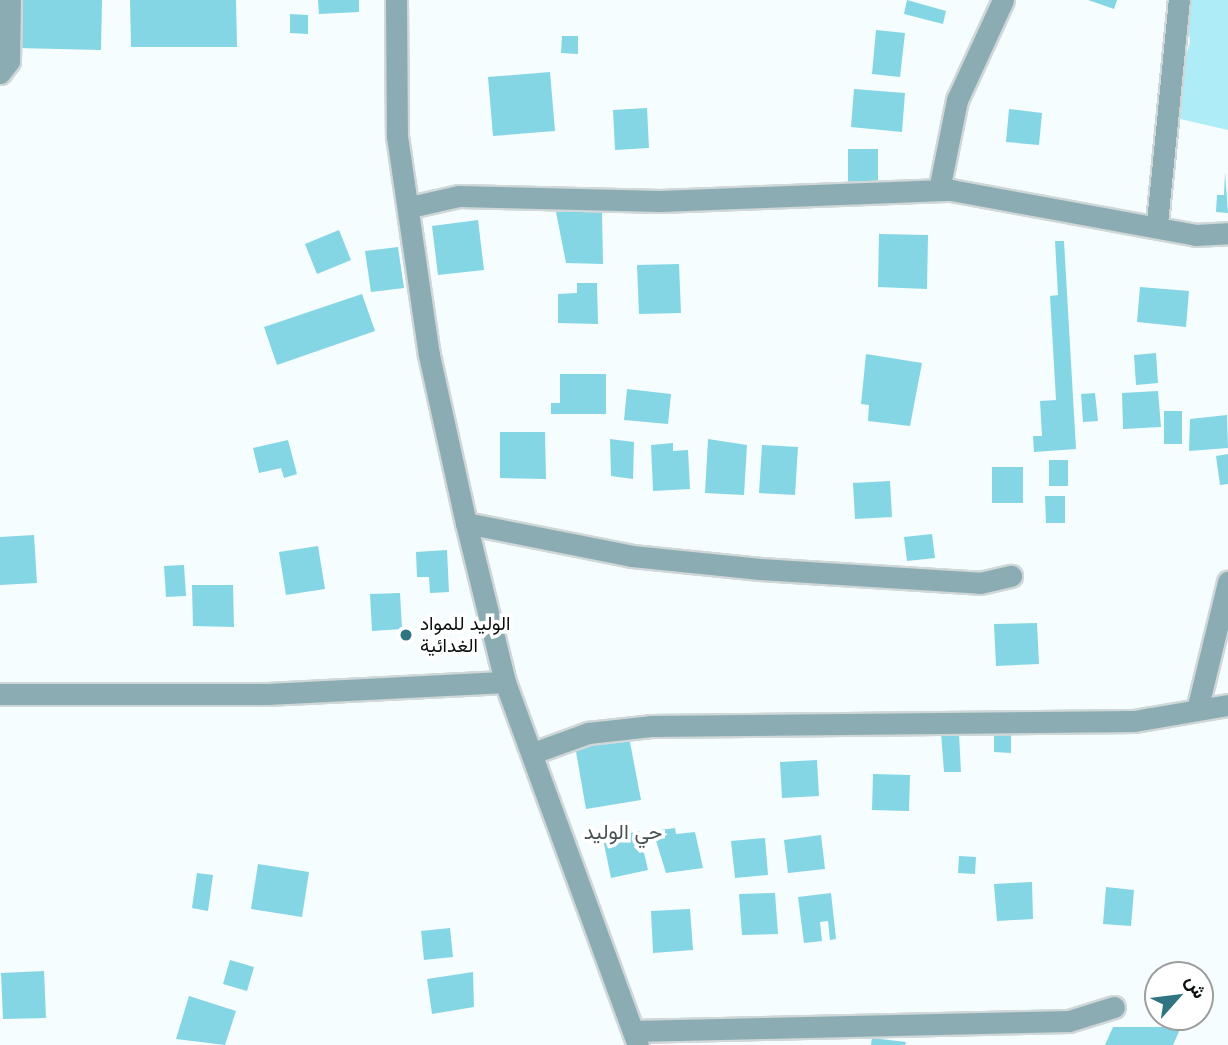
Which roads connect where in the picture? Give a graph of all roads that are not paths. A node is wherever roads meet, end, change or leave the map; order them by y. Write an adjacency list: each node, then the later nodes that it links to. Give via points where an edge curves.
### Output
1 (10, 0): 5 (street, via 9,61)
2 (396, 0): 7 (street, via 397,136)
3 (1003, 0): 6 (street, via 957,100)
4 (1179, 0): 8 (street)
5 (0, 73)
6 (939, 190): 7 (street, via 660,201 459,196); 8 (street)
7 (410, 207): 10 (street, via 429,355)
8 (1157, 223): 9 (street, via 1195,235)
9 (1228, 233)
10 (466, 523): 11 (street, via 632,556 722,565 980,583); 13 (street)
11 (1011, 576)
12 (1228, 582): 16 (street)
13 (505, 682): 14 (street, via 267,694); 17 (street)
14 (0, 694)
15 (1228, 705): 16 (street)
16 (1198, 706): 17 (street, via 1135,721 651,726 587,733)
17 (533, 753): 19 (street)
18 (1114, 1007): 19 (street, via 1069,1021)
19 (636, 1038)

